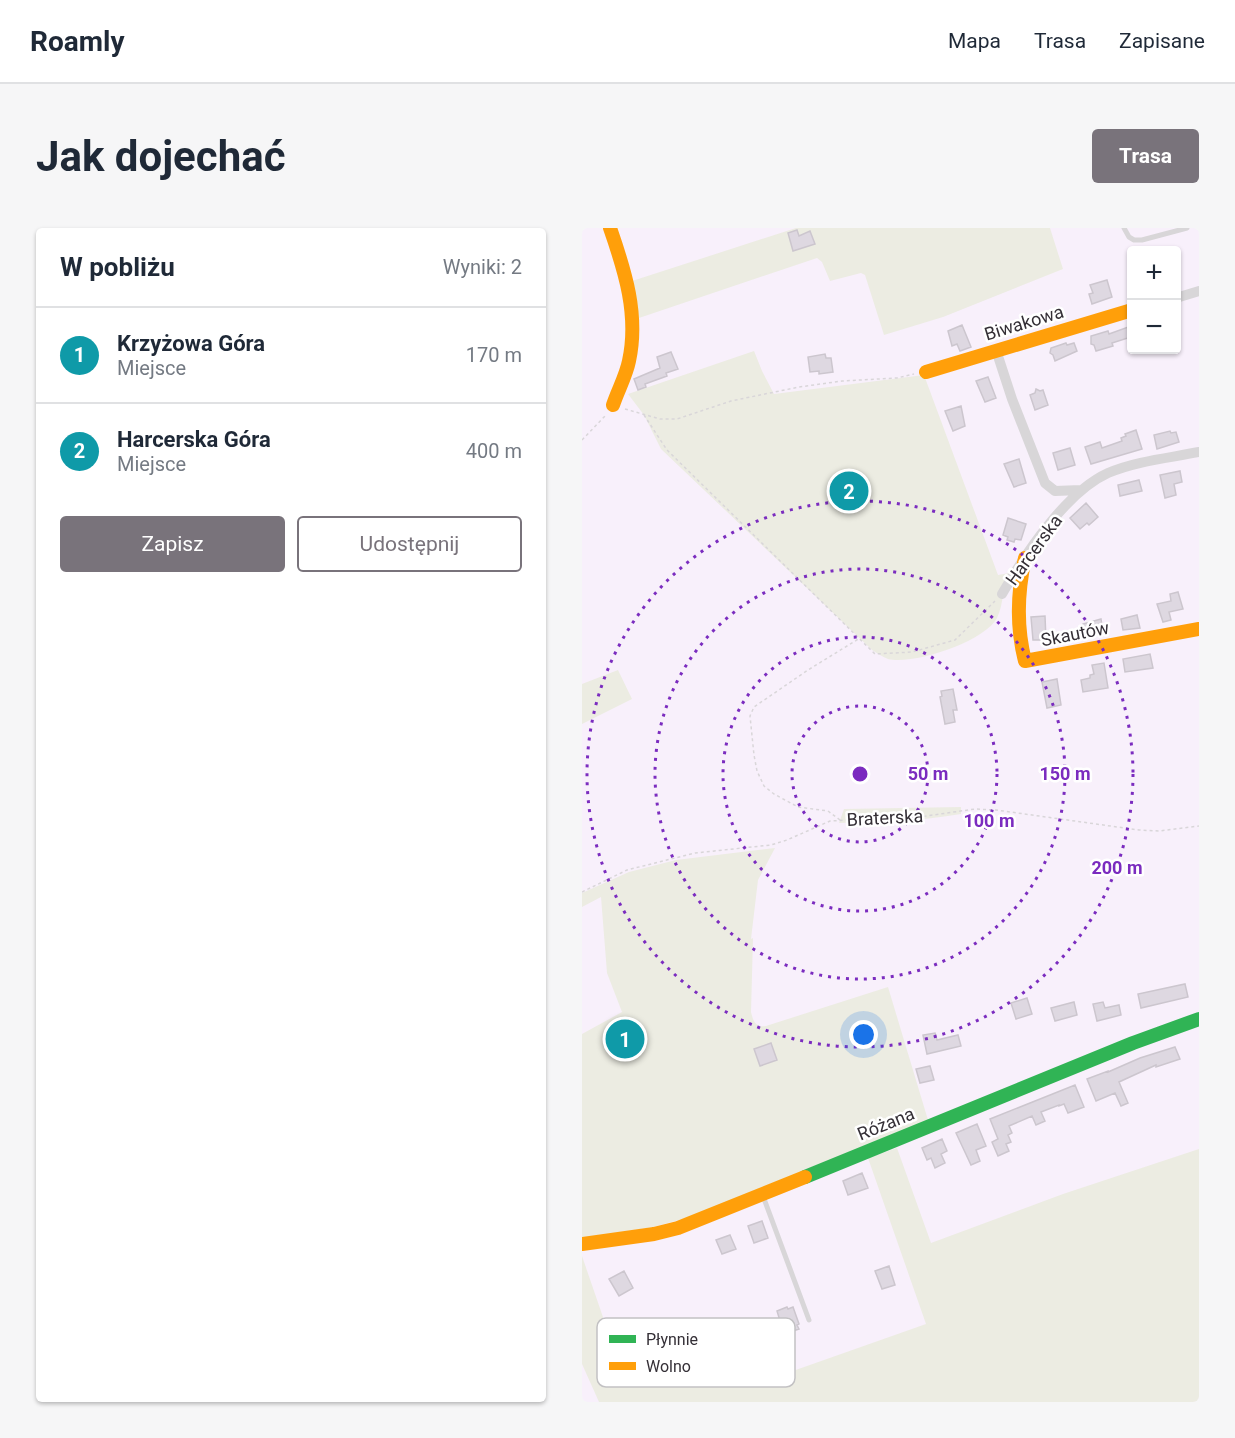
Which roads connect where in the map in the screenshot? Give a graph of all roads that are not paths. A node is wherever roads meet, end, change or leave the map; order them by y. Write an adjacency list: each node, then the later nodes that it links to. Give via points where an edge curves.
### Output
1 (610, 228): 9 (street, via 627,277 633,314 628,363)
2 (1124, 228): 3 (lane, via 1129,237 1138,240)
3 (1187, 228)
4 (1199, 291): 5 (street)
5 (1181, 296)
6 (1127, 311): 7 (street, Biwakowa)
7 (996, 350): 8 (street, Biwakowa); 11 (street, via 1045,483 1059,492)
8 (926, 372)
9 (613, 405)
10 (1199, 452): 11 (street, Harcerska, via 1124,467)
11 (1081, 490): 12 (street, Harcerska)
12 (1025, 558): 13 (street, Harcerska); 14 (street, Skautów, via 1018,589 1017,628 1025,662)
13 (1002, 594)
14 (1199, 629)
15 (1199, 1019): 16 (street, Różana)
16 (762, 1194): 17 (street, Różana, via 668,1231); 18 (lane)
17 (582, 1244)
18 (809, 1320)

